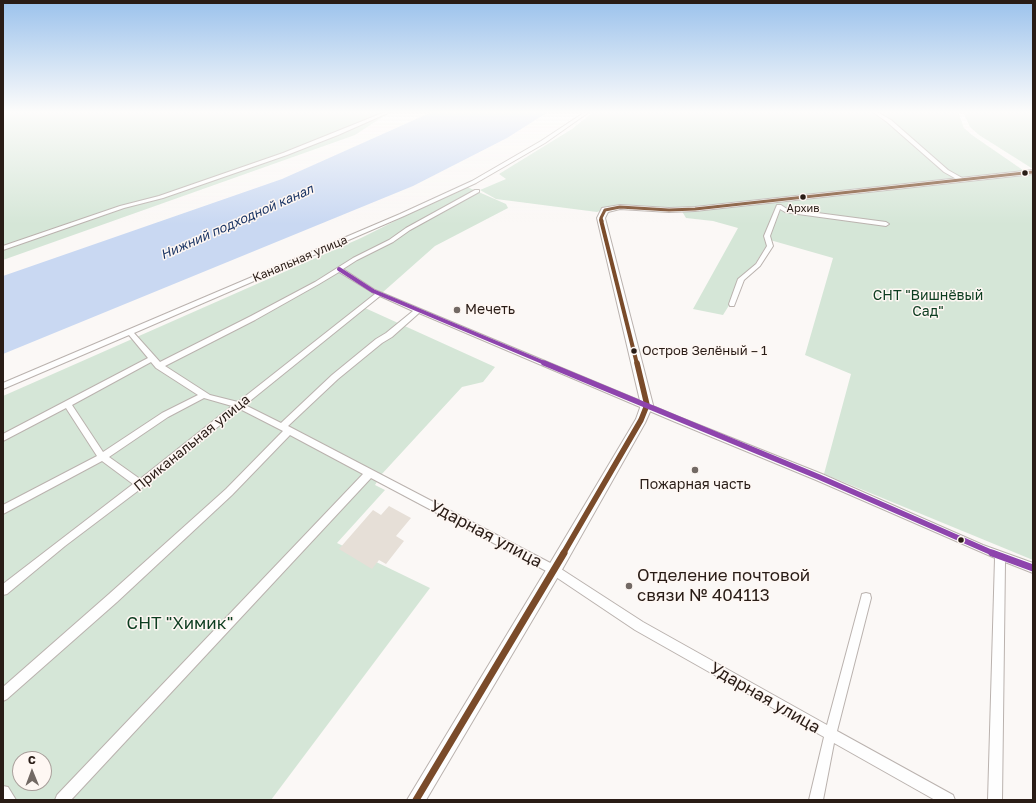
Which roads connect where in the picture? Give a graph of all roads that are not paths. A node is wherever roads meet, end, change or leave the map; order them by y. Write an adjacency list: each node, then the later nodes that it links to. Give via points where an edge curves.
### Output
1 (295, 149): 9 (street, via 161,197 122,207)
2 (530, 149): 14 (street, Канальная улица, via 474,182 402,215)
3 (921, 149): 5 (street, via 946,171)
4 (1033, 172): 5 (street)
5 (962, 180): 7 (street)
6 (477, 190): 10 (street)
7 (778, 203): 8 (street, via 785,210); 12 (street, via 767,236 770,246 758,266 741,279); 20 (street, via 695,209 620,207 605,210 601,218)
8 (886, 224)
9 (3, 248)
10 (339, 269): 11 (street); 15 (street, via 254,318)
11 (379, 294): 13 (street); 19 (street, Приканальная улица)
12 (732, 304)
13 (418, 310): 20 (street); 21 (street, via 335,377)
14 (130, 332): 15 (street, Ударная улица); 16 (street, Канальная улица)
15 (156, 362): 17 (street, Ударная улица); 18 (street)
16 (3, 386)
17 (204, 394): 19 (street, Ударная улица); 23 (street, via 165,415)
18 (67, 404): 22 (street); 23 (street)
19 (238, 405): 21 (street, Ударная улица); 25 (street, Приканальная улица)
20 (647, 405): 27 (street); 29 (street, via 641,420)
21 (286, 428): 24 (street, Ударная улица); 32 (street, via 217,503)
22 (3, 438)
23 (102, 457): 25 (street); 26 (street)
24 (370, 473): 29 (street, Ударная улица); 36 (street)
25 (140, 484): 30 (street, Приканальная улица)
26 (3, 510)
27 (1000, 556): 28 (street); 40 (street)
28 (1033, 568)
29 (554, 570): 33 (street, Ударная улица, via 639,626); 37 (street)
30 (3, 590)
31 (866, 598): 33 (street)
32 (3, 696)
33 (830, 735): 38 (street); 39 (street, Ударная улица)
34 (3, 792): 35 (street)
35 (9, 800)
36 (62, 800)
37 (416, 800)
38 (816, 800)
39 (948, 800)
40 (995, 800)

